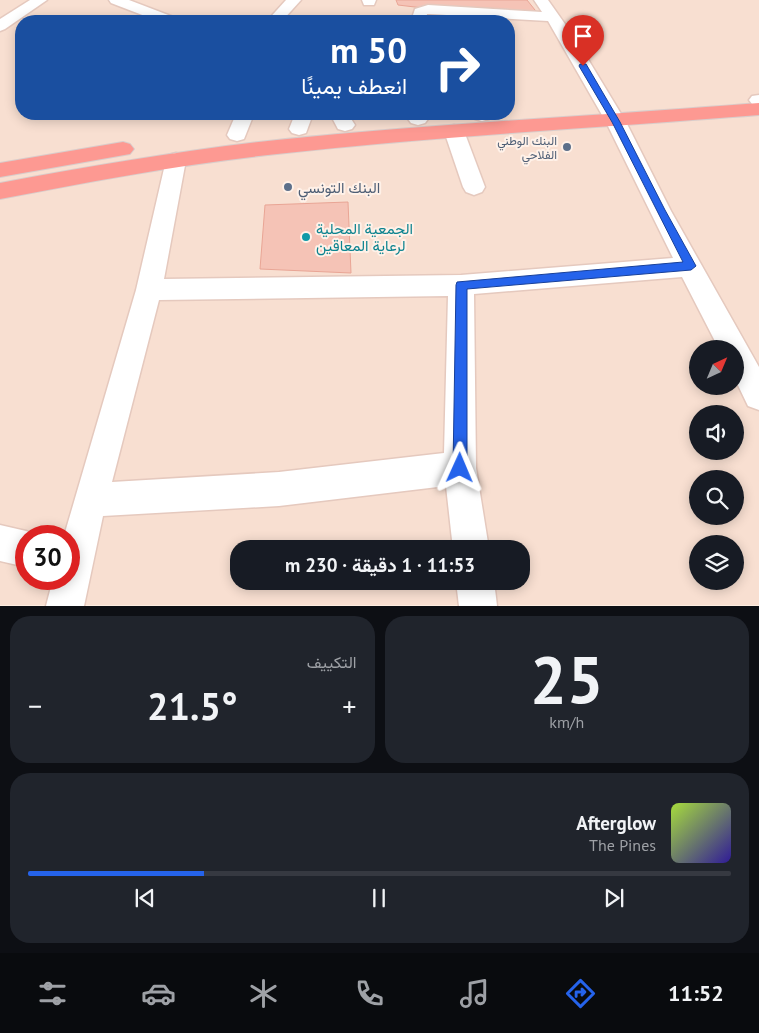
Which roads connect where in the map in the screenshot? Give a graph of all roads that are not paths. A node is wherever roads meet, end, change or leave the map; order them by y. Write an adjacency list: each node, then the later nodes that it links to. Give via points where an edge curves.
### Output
1 (40, 0): 9 (street)
2 (116, 0): 5 (street)
3 (294, 0): 6 (street)
4 (542, 0): 8 (street)
5 (155, 15)
6 (280, 15)
7 (420, 15): 8 (street, via 428,9)
8 (553, 17): 13 (street)
9 (2, 22)
10 (759, 100): 13 (highway)
11 (759, 109): 13 (highway)
12 (515, 113): 13 (highway)
13 (611, 114): 17 (highway); 23 (street)
14 (243, 120): 18 (street)
15 (328, 120): 16 (highway)
16 (301, 122): 18 (highway)
17 (454, 132): 19 (highway, via 313,143); 21 (street)
18 (238, 136): 20 (highway, via 112,151)
19 (176, 160): 22 (highway); 25 (street)
20 (0, 170)
21 (474, 187)
22 (0, 191)
23 (691, 266): 24 (street); 26 (street)
24 (461, 285): 25 (street); 29 (street)
25 (149, 290): 30 (street)
26 (730, 340)
27 (744, 367): 28 (street)
28 (759, 396)
29 (460, 468): 30 (street, via 278,489); 32 (street)
30 (90, 500): 31 (street)
31 (80, 535)
32 (470, 540)
33 (0, 543): 34 (street)
34 (15, 546)
35 (68, 590): 37 (street)
36 (476, 590): 38 (street)
37 (65, 606)
38 (478, 606)

